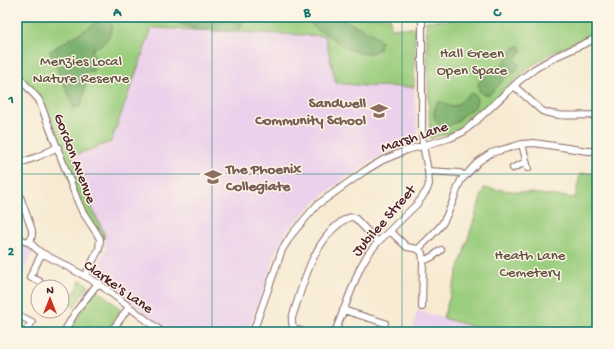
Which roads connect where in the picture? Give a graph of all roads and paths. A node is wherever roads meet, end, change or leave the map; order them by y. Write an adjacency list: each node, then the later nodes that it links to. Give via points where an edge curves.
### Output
1 (422, 17): 7 (street, Jubilee Street)
2 (597, 38): 4 (street, Marsh Lane, via 546,62)
3 (17, 76): 8 (street, Gordon Avenue, via 39,100)
4 (514, 86): 5 (street, via 547,113); 7 (street, Marsh Lane, via 467,130 450,138)
5 (597, 114)
6 (522, 144): 9 (street, via 534,143); 11 (street, via 527,165); 13 (street, via 491,153)
7 (423, 145): 12 (street, Jubilee Street); 35 (street, Marsh Lane, via 383,160 313,209 282,250)
8 (58, 147): 10 (street); 23 (street, Gordon Avenue, via 82,211 100,239 100,249)
9 (597, 151)
10 (17, 164)
11 (512, 168)
12 (428, 171): 13 (street, via 460,173); 15 (street, Jubilee Street, via 429,184 423,196)
13 (465, 176): 19 (street, via 442,223)
14 (17, 188): 18 (street, via 32,230)
15 (390, 231): 17 (street, Jubilee Street); 19 (street, via 407,247)
16 (17, 238): 18 (street)
17 (378, 242): 28 (street, Jubilee Street, via 360,268); 36 (street, via 352,217 337,225 324,239 315,253 292,318 293,327)
18 (30, 243): 21 (street, Clarke's Lane)
19 (418, 249): 22 (street, via 422,253)
20 (441, 250): 22 (street)
21 (41, 252): 23 (street, Clarke's Lane); 24 (street, via 30,277)
22 (423, 261): 27 (street)
23 (85, 276): 25 (street, Clarke's Lane)
24 (34, 279)
25 (98, 283): 26 (street, Clarke's Lane); 32 (street)
26 (129, 307): 33 (street); 34 (street, Clarke's Lane)
27 (422, 308)
28 (343, 310): 30 (street); 37 (street, Jubilee Street)
29 (20, 316): 31 (street, via 32,322)
30 (385, 323)
31 (25, 332)
32 (64, 332)
33 (111, 332)
34 (162, 332)
35 (253, 332)
36 (304, 332)
37 (335, 332)

